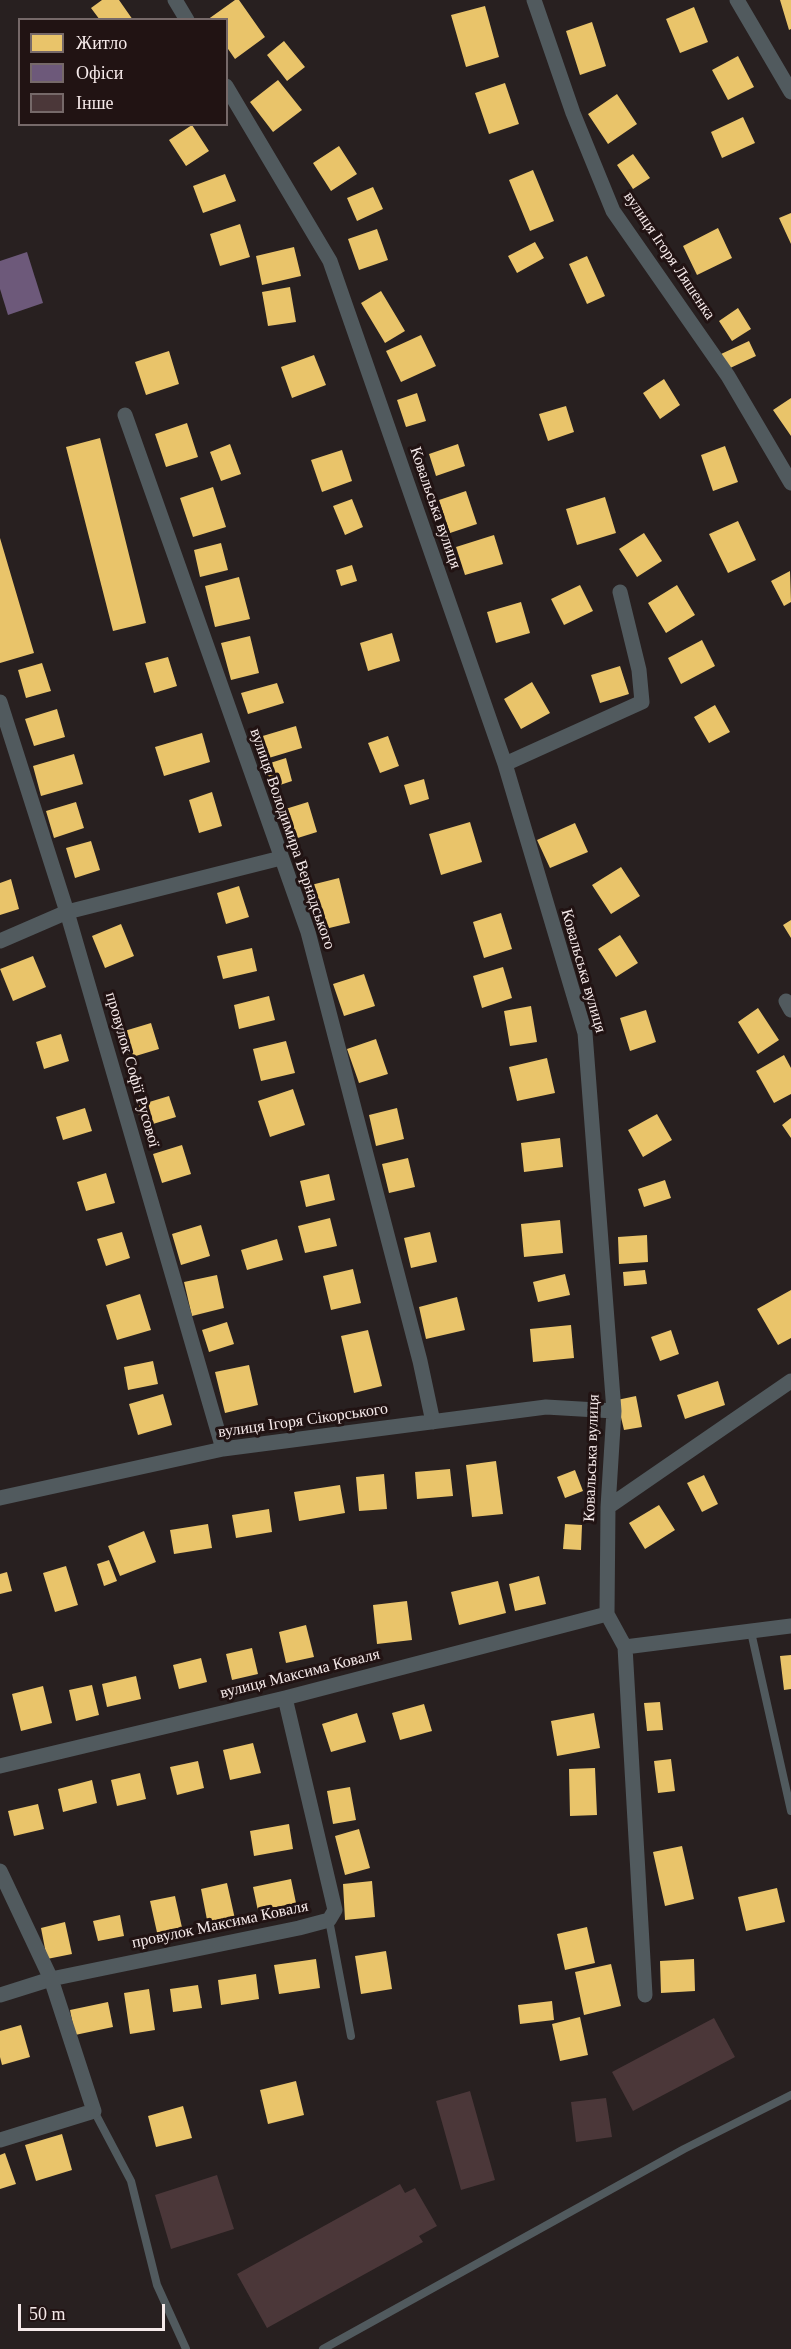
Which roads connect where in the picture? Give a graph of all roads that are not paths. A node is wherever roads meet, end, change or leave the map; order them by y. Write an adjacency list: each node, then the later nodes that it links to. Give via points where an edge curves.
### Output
1 (175, 0): 4 (street)
2 (534, 0): 8 (street, вулиця Ігоря Ляшенка, via 573,113 613,211 728,376)
3 (737, 0): 6 (street)
4 (186, 18)
5 (228, 89): 11 (street, Ковальська вулиця, via 330,261)
6 (791, 92)
7 (125, 416): 12 (street, вулиця Володимира Вернадського)
8 (791, 483)
9 (620, 592): 11 (street, via 639,670 642,702)
10 (0, 702): 13 (street, провулок Софії Русової)
11 (505, 764): 16 (street, Ковальська вулиця, via 585,1033)
12 (280, 858): 13 (street); 17 (street, вулиця Володимира Вернадського, via 308,932)
13 (67, 912): 14 (street); 18 (street, провулок Софії Русової)
14 (0, 941)
15 (791, 1381): 20 (street)
16 (614, 1411): 17 (street, вулиця Ігоря Сікорського, via 546,1407); 20 (street, Ковальська вулиця)
17 (433, 1422): 18 (street, вулиця Ігоря Сікорського)
18 (224, 1449): 19 (street, вулиця Ігоря Сікорського)
19 (0, 1498)
20 (608, 1507): 21 (street, Ковальська вулиця)
21 (607, 1614): 24 (street, Ковальська вулиця); 25 (street, вулиця Максима Коваля)
22 (791, 1626): 23 (street)
23 (751, 1632): 24 (street); 27 (lane)
24 (625, 1647): 32 (street, Ковальська вулиця)
25 (285, 1698): 26 (street, вулиця Максима Коваля); 29 (street, провулок Максима Коваля, via 335,1910)
26 (0, 1766)
27 (791, 1811)
28 (0, 1871): 30 (street)
29 (329, 1920): 30 (street, провулок Максима Коваля); 33 (lane)
30 (51, 1978): 31 (street, провулок Максима Коваля); 35 (street)
31 (0, 1995)
32 (645, 1995)
33 (351, 2036)
34 (791, 2095): 38 (lane, via 684,2149)
35 (94, 2111): 36 (street); 37 (lane, via 131,2181 157,2285)
36 (0, 2140)
37 (186, 2349)
38 (323, 2349)

